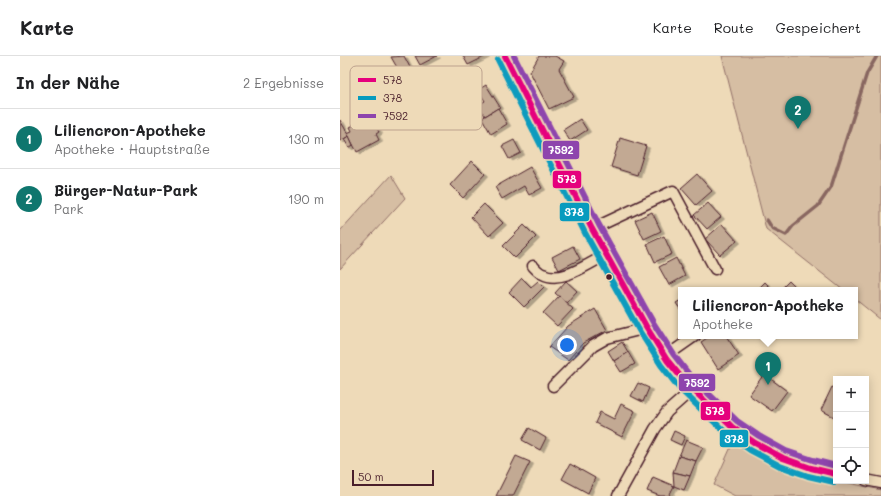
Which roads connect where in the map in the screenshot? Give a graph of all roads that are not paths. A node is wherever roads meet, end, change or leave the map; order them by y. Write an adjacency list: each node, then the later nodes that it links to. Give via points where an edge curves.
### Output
1 (505, 56): 2 (street)
2 (592, 229): 3 (street); 5 (street, via 673,191)
3 (606, 254): 4 (street, via 563,277 542,274); 6 (street)
4 (533, 266)
5 (715, 269)
6 (648, 328): 8 (street); 9 (street, via 607,338 593,346)
7 (691, 339): 8 (street)
8 (666, 357): 10 (street)
9 (553, 386)
10 (693, 390): 11 (street, via 732,427 755,443 783,458); 14 (street, via 666,412)
11 (833, 473)
12 (869, 481): 13 (street)
13 (881, 483)
14 (618, 496)

